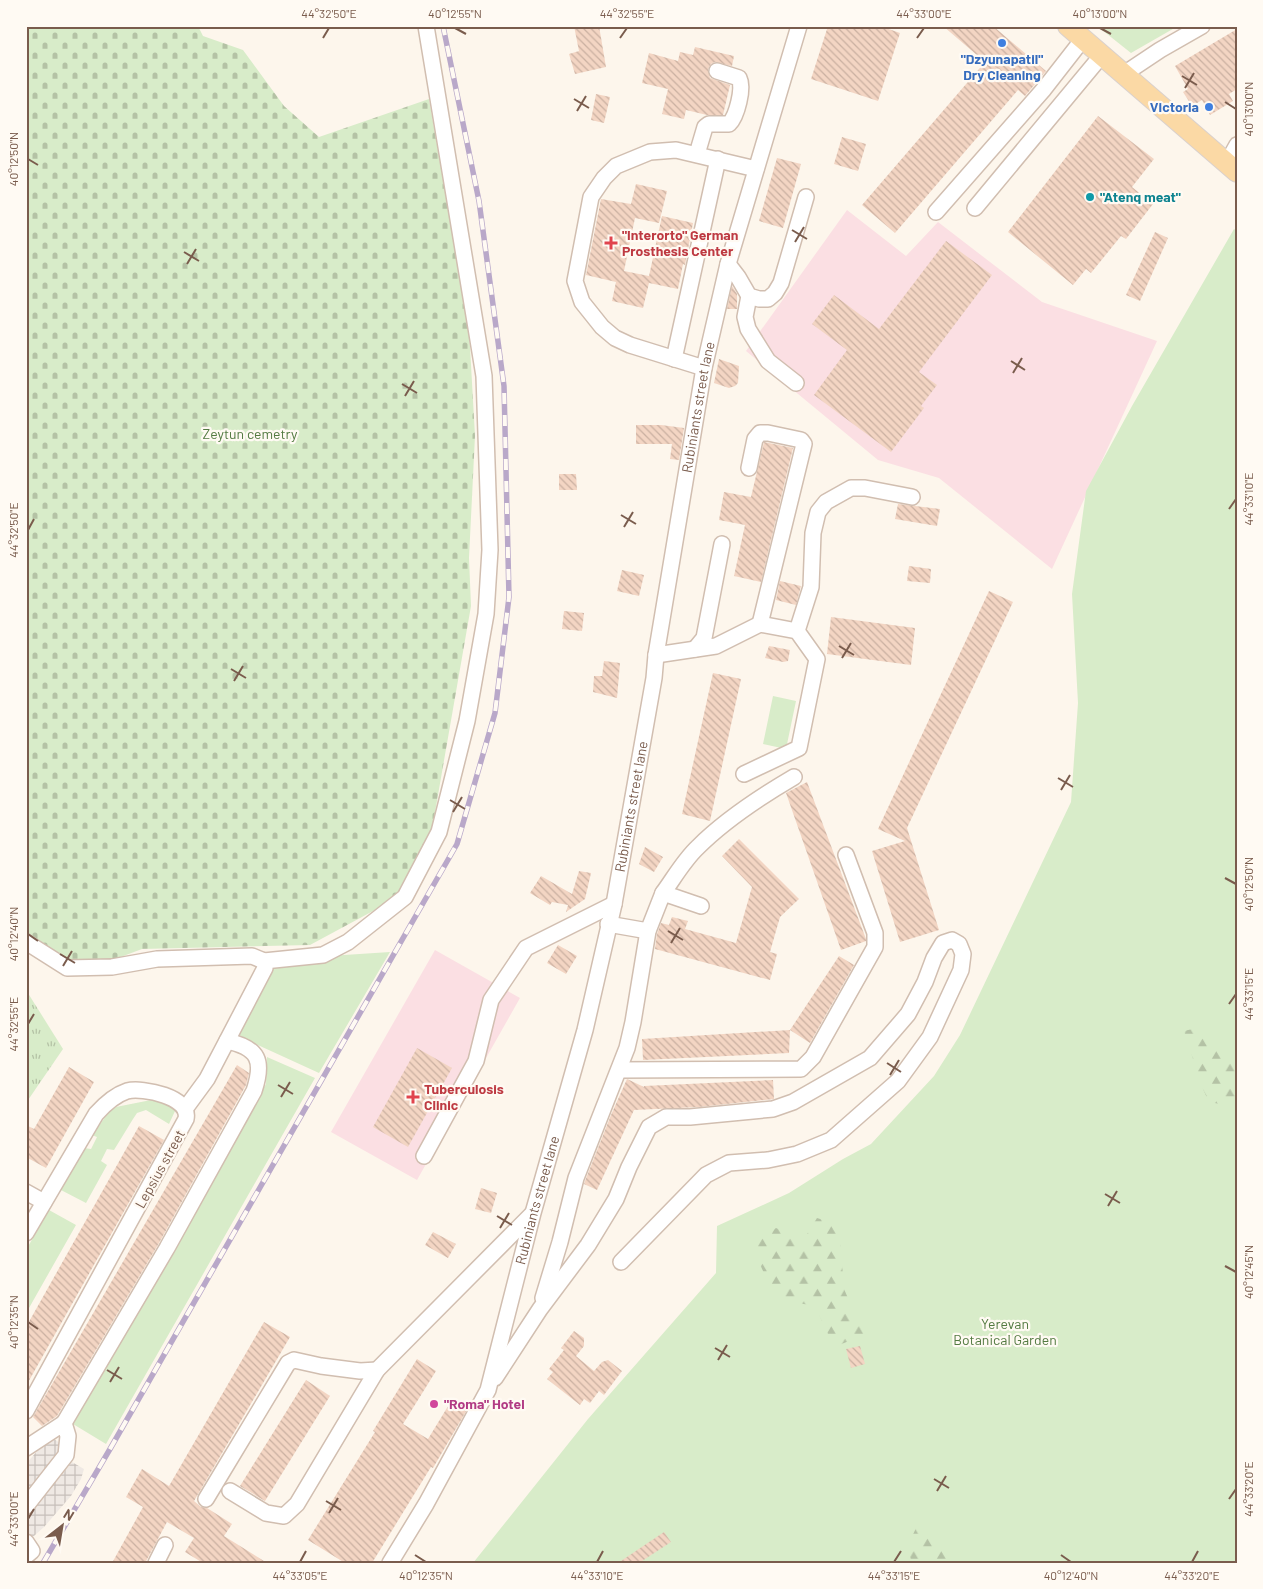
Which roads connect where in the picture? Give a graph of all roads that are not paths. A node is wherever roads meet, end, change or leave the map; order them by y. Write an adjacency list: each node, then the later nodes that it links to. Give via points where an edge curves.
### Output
1 (426, 26): 38 (street, via 484,376 490,550 486,614 467,721 439,832 405,898 348,942 323,955)
2 (799, 26): 13 (street, Rubiniants street lane)
3 (1068, 26): 5 (main road)
4 (1202, 26): 8 (street)
5 (1083, 39): 6 (main road); 16 (street, via 1044,89)
6 (1102, 55): 8 (main road); 15 (street)
7 (717, 71): 10 (street, via 739,78 736,111 729,124 705,127)
8 (1124, 74): 12 (main road)
9 (1237, 145): 12 (street)
10 (697, 154): 11 (street); 19 (street, via 676,150 650,152 616,166 604,178 591,198 575,281 582,302 602,328 615,338)
11 (718, 159): 13 (street); 19 (street)
12 (1232, 168)
13 (756, 169): 17 (street, Rubiniants street lane)
14 (806, 197): 18 (street, via 775,293 768,299)
15 (976, 208)
16 (936, 212)
17 (728, 264): 18 (street); 20 (street, Rubiniants street lane)
18 (749, 296): 21 (street, via 745,317 748,329 768,361)
19 (674, 358): 20 (street)
20 (704, 368): 28 (street, Rubiniants street lane)
21 (796, 383)
22 (749, 468): 25 (street, via 755,439 760,433 802,440 804,444)
23 (912, 497): 26 (street, via 851,488 826,502 818,512 813,533 811,586)
24 (722, 544): 27 (street, via 704,638)
25 (760, 624): 26 (street); 27 (street, via 716,646)
26 (797, 632): 29 (street, via 817,659 799,748)
27 (695, 649): 28 (street)
28 (656, 655): 33 (street, Rubiniants street lane)
29 (744, 774)
30 (794, 777): 32 (street, via 740,811 697,848)
31 (846, 855): 40 (street, via 874,933 875,947 812,1057 801,1070)
32 (663, 893): 34 (street); 36 (street)
33 (614, 904): 35 (street, Rubiniants street lane); 42 (street, via 526,948 491,1000 476,1061)
34 (701, 906)
35 (608, 924): 36 (street); 45 (street, Rubiniants street lane, via 586,1030)
36 (648, 931): 40 (street, via 634,1022)
37 (26, 942): 38 (street, via 67,968 112,967 167,958 252,956)
38 (264, 960): 39 (street, via 265,968)
39 (227, 1041): 41 (street, via 207,1079); 52 (street, via 247,1047 258,1059 259,1076 254,1091)
40 (619, 1070): 48 (street, via 576,1178)
41 (185, 1109): 44 (street, Lepsius street, via 170,1097 144,1090 127,1091 106,1103 96,1114); 51 (street, Lepsius street, via 186,1120)
42 (424, 1156)
43 (26, 1192): 44 (street)
44 (44, 1202): 46 (street, Lepsius street)
45 (533, 1213): 49 (street); 50 (street, Rubiniants street lane)
46 (26, 1232)
47 (621, 1262): 48 (street, via 706,1175 729,1163 797,1154 831,1140 898,1081 930,1037 960,970 963,954 959,944 952,940 943,943 908,1014 870,1058 793,1102 773,1109 690,1117 666,1116 649,1127 616,1199 588,1245)
48 (540, 1309): 50 (street)
49 (377, 1370): 54 (street, via 297,1504 284,1516 266,1513); 55 (street, via 360,1371 294,1360 288,1363)
50 (488, 1390): 61 (street, Rubiniants street lane)
51 (26, 1411)
52 (64, 1423): 53 (street); 56 (street, via 68,1436 66,1455)
53 (26, 1448)
54 (230, 1491)
55 (206, 1499)
56 (26, 1506)
57 (26, 1542): 59 (street, via 32,1550)
58 (165, 1545): 60 (street)
59 (26, 1556)
60 (156, 1563)
61 (390, 1563)

